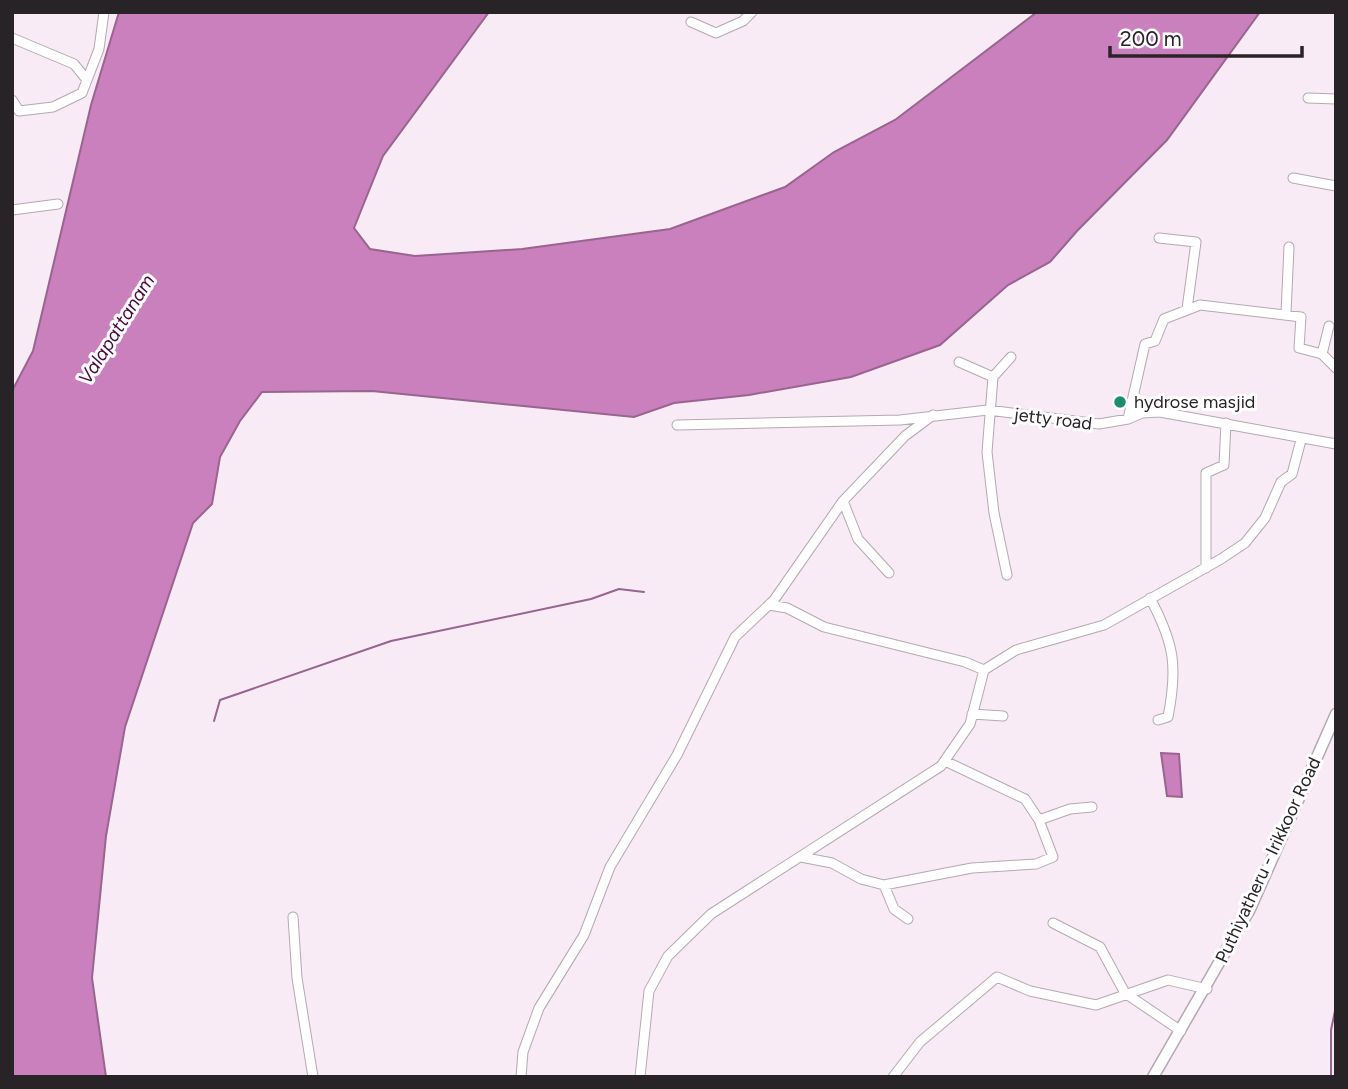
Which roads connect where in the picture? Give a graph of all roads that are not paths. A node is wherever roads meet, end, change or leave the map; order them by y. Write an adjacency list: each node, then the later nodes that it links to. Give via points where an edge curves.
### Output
1 (104, 12): 5 (street, via 99,49)
2 (751, 12): 3 (street, via 743,21 716,33)
3 (691, 22)
4 (12, 38): 5 (street, via 74,64)
5 (87, 80): 8 (street, via 82,93 54,107 19,111)
6 (1308, 98): 7 (street)
7 (1336, 99)
8 (12, 100)
9 (1293, 177): 10 (street)
10 (1336, 186)
11 (58, 204): 12 (street)
12 (12, 210)
13 (1159, 237): 15 (street, via 1196,242)
14 (1289, 247): 16 (street)
15 (1187, 309): 16 (street, via 1200,305); 25 (street, via 1164,319 1155,341 1145,344)
16 (1286, 313): 18 (street, via 1303,319 1298,348)
17 (1329, 326): 18 (street)
18 (1322, 354): 21 (street)
19 (1011, 357): 22 (street)
20 (959, 362): 22 (street)
21 (1336, 368)
22 (993, 377): 23 (street)
23 (988, 410): 24 (street, jetty road); 25 (street, jetty road, via 1099,424); 33 (street, via 994,513)
24 (933, 415): 27 (street, jetty road, via 900,420); 30 (street, via 905,436)
25 (1128, 419): 26 (street, jetty road, via 1142,412 1160,412)
26 (1226, 423): 28 (street, jetty road); 31 (street, via 1224,465 1206,473)
27 (677, 425)
28 (1301, 440): 29 (street, jetty road); 31 (street, via 1292,474 1281,482 1265,518 1245,542)
29 (1336, 444)
30 (844, 501): 32 (street, via 858,539); 35 (street)
31 (1206, 568): 34 (street)
32 (889, 573)
33 (1007, 575)
34 (1150, 598): 36 (street, via 1104,625 1016,650); 40 (street, via 1169,634 1175,682 1168,717)
35 (769, 605): 36 (street, via 787,608 824,627); 53 (street, via 735,637 677,755 615,858 584,935 539,1008 523,1052)
36 (984, 670): 37 (street)
37 (972, 714): 39 (street); 41 (street)
38 (1336, 714): 49 (main road, Puthiyatheru - Irikkoor Road, via 1250,909)
39 (1003, 716)
40 (1158, 720)
41 (945, 761): 43 (street, via 1025,799); 44 (street)
42 (1092, 807): 43 (street)
43 (1039, 820): 45 (street, via 1053,857 1036,864 972,868)
44 (801, 857): 45 (street, via 832,863); 54 (street, via 711,914 668,956 649,991)
45 (884, 885): 47 (street, via 894,909)
46 (293, 917): 52 (street, via 297,978)
47 (908, 919)
48 (1053, 923): 50 (street, via 1100,947)
49 (1207, 989): 50 (street, via 1168,980); 51 (main road, Puthiyatheru - Irikkoor Road)
50 (1125, 993): 51 (street); 55 (street, via 1096,1005 1030,991 996,977 920,1042)
51 (1181, 1031): 56 (main road, Puthiyatheru - Irikkoor Road)
52 (313, 1077)
53 (522, 1077)
54 (640, 1077)
55 (893, 1077)
56 (1153, 1077)

